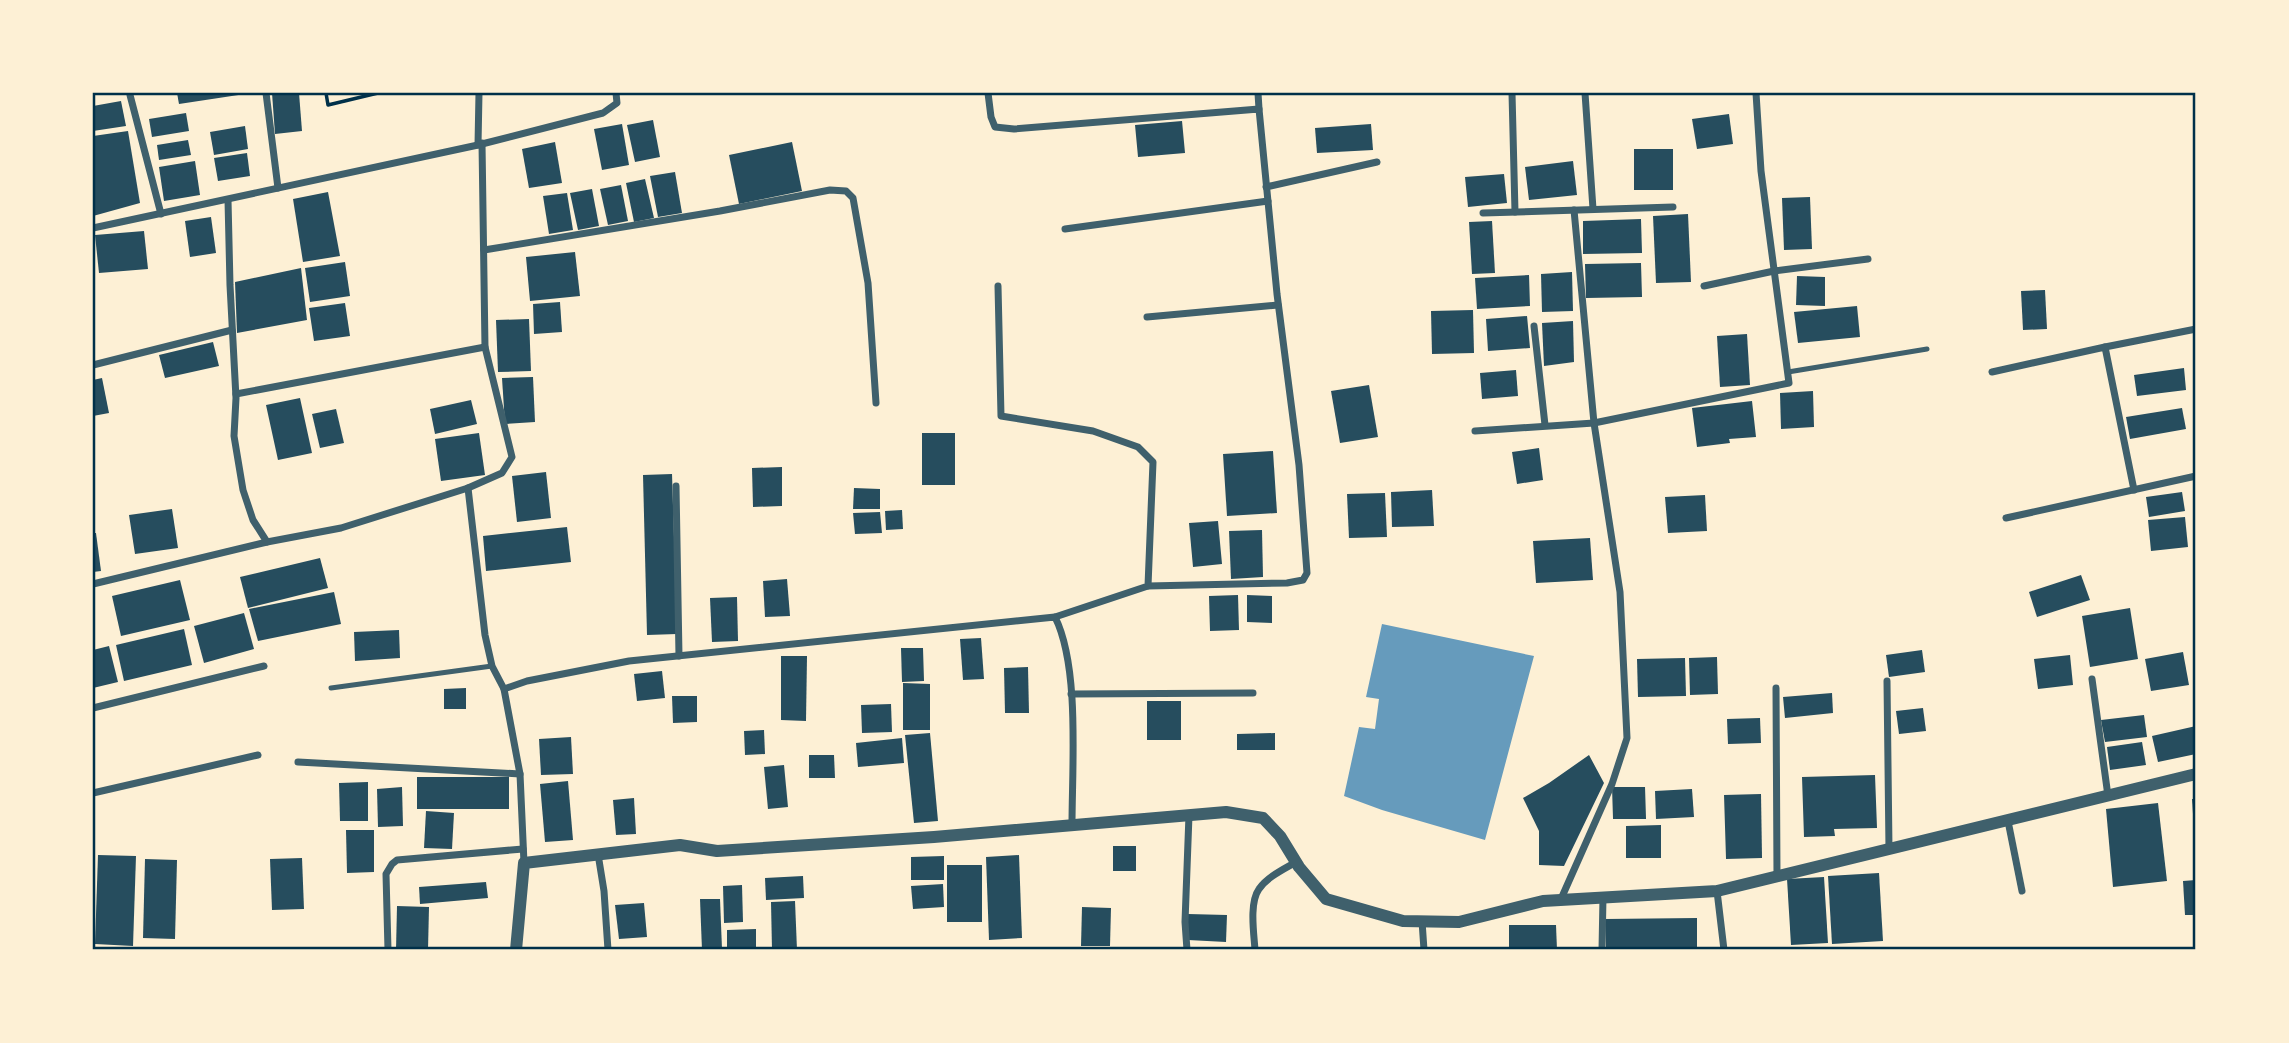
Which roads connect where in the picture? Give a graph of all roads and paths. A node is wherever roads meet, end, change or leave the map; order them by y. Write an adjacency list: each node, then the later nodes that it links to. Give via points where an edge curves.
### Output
1 (266, 93): 16 (street)
2 (326, 93): 3 (path, via 328,105)
3 (378, 93)
4 (479, 93): 13 (street)
5 (617, 93): 13 (street, via 617,103 603,113)
6 (988, 93): 12 (street, via 995,127 1014,129)
7 (1258, 93): 12 (street)
8 (1512, 93): 22 (street)
9 (1585, 93): 20 (street)
10 (1756, 93): 29 (street)
11 (130, 95): 24 (street)
12 (1259, 109): 15 (street)
13 (480, 144): 16 (street); 27 (street)
14 (1377, 162): 15 (street)
15 (1266, 187): 18 (street)
16 (278, 188): 17 (street)
17 (228, 200): 24 (street); 36 (street)
18 (1268, 201): 26 (street); 32 (street)
19 (1673, 207): 20 (street)
20 (1593, 209): 21 (street)
21 (1574, 210): 22 (street); 45 (street)
22 (1515, 212): 23 (street)
23 (1483, 213)
24 (161, 214): 25 (street)
25 (93, 228)
26 (1065, 229)
27 (484, 250): 37 (street); 44 (street, via 830,190 846,191 852,198 867,283)
28 (1868, 259): 29 (street)
29 (1774, 271): 31 (street); 41 (street)
30 (998, 286): 55 (street, via 1001,416 1093,431 1138,447 1153,462)
31 (1704, 286)
32 (1278, 305): 33 (street); 55 (street, via 1299,465 1307,573 1303,580 1287,583)
33 (1147, 317)
34 (1534, 326): 46 (street)
35 (2196, 329): 38 (street)
36 (232, 330): 40 (street); 43 (street)
37 (485, 347): 43 (street); 50 (street, via 512,457 502,473)
38 (2105, 348): 42 (street); 51 (street)
39 (1927, 349): 41 (lane)
40 (93, 366)
41 (1788, 372): 45 (street, via 1789,383)
42 (1992, 372)
43 (236, 394): 53 (street, via 234,436 243,490)
44 (876, 404)
45 (1594, 423): 46 (street); 85 (street, via 1620,592 1627,738 1612,784)
46 (1545, 425): 47 (street)
47 (1475, 431)
48 (2196, 476): 51 (street)
49 (677, 486): 57 (street)
50 (468, 488): 53 (street, via 341,528); 59 (street)
51 (2134, 490): 52 (street)
52 (2006, 518)
53 (267, 542): 54 (street)
54 (93, 584)
55 (1148, 586): 56 (street)
56 (1055, 617): 57 (street); 66 (street, via 1062,629)
57 (679, 656): 64 (street, via 629,661)
58 (264, 666): 67 (street)
59 (492, 666): 62 (lane); 64 (street)
60 (2092, 679): 73 (street)
61 (1887, 681): 77 (street)
62 (331, 688)
63 (1776, 688): 81 (street)
64 (504, 689): 70 (street)
65 (1253, 692): 66 (street)
66 (1071, 694): 76 (street)
67 (93, 708)
68 (258, 755): 72 (street)
69 (298, 762): 70 (street)
70 (520, 774): 79 (street)
71 (2196, 774): 73 (street)
72 (93, 793)
73 (2108, 796): 75 (street)
74 (1189, 815): 76 (street); 80 (street, via 1226,812 1263,818); 90 (street)
75 (2008, 821): 77 (street); 83 (street)
76 (1072, 825): 78 (street, via 717,852 680,845)
77 (1889, 850): 81 (street)
78 (598, 854): 79 (street); 89 (street)
79 (523, 856): 87 (street, via 397,860 387,874); 88 (street)
80 (1296, 862): 86 (street, via 1326,899 1403,921); 91 (street, via 1258,889 1253,914)
81 (1777, 877): 82 (street)
82 (1717, 891): 84 (street); 94 (street)
83 (2022, 891)
84 (1603, 897): 85 (street); 93 (street)
85 (1561, 899): 86 (street, via 1459,922)
86 (1422, 921): 92 (street)
87 (388, 950)
88 (516, 950)
89 (608, 950)
90 (1186, 950)
91 (1255, 950)
92 (1424, 950)
93 (1602, 950)
94 (1724, 950)

